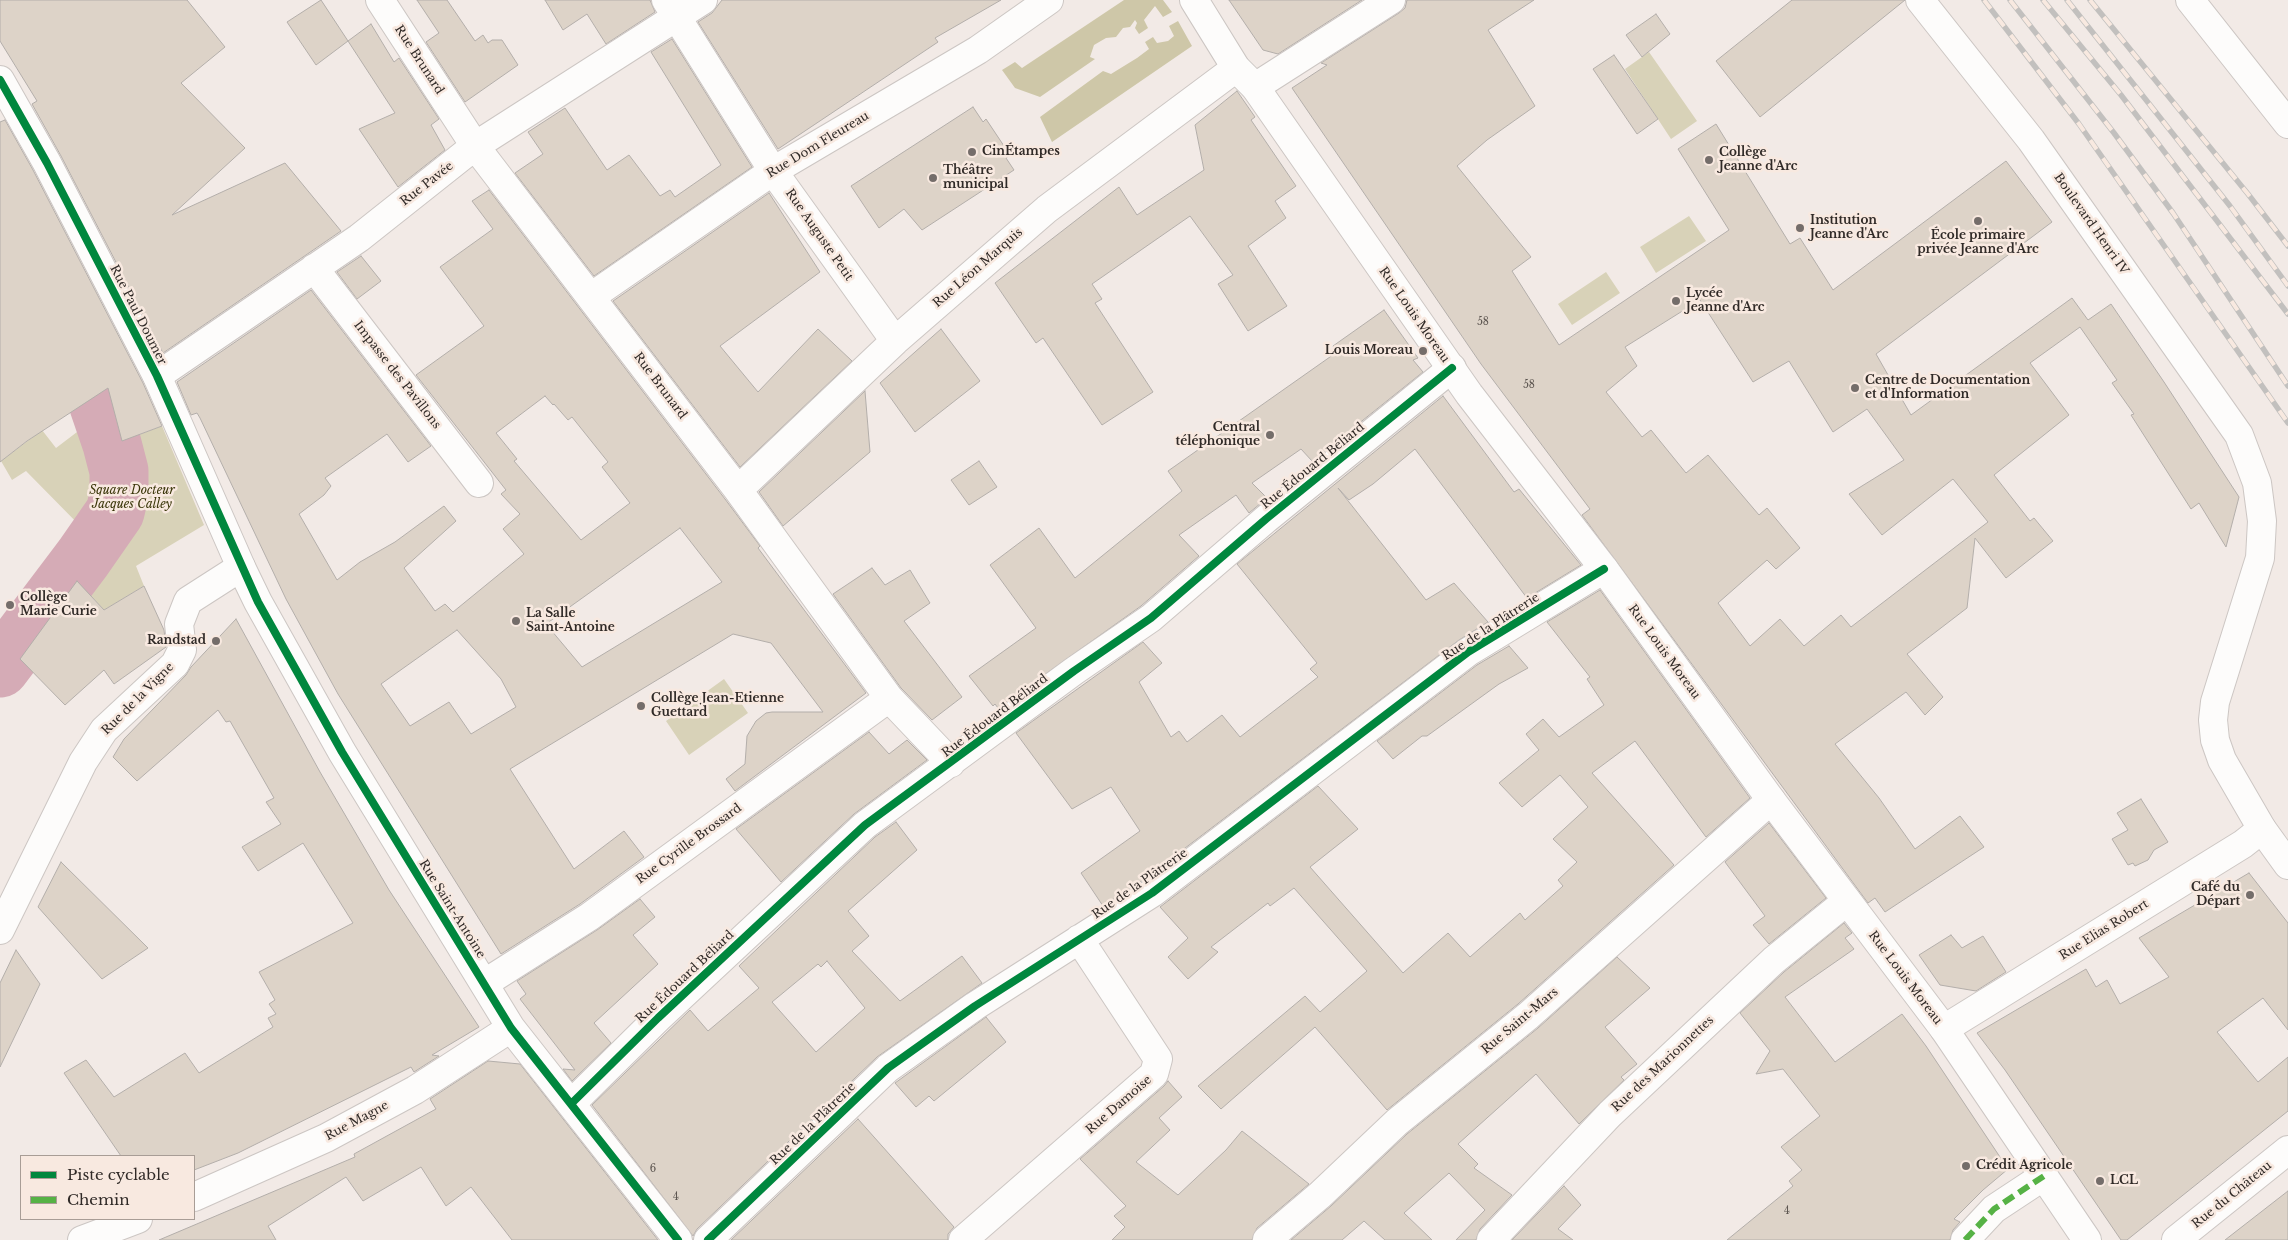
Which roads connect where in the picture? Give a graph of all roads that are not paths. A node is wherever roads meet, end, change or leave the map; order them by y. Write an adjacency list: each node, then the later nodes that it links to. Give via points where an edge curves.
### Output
1 (380, 0): 12 (street, Rue Brunard)
2 (703, 0): 8 (street, Rue Pavée)
3 (1049, 0): 13 (street, Rue Dom Fleureau, via 978,50)
4 (1194, 0): 9 (street, Rue Louis Moreau)
5 (1391, 0): 9 (street, Rue Léon Marquis)
6 (1920, 0): 26 (street, Boulevard Henri IV, via 2031,140 2238,435 2257,483 2262,521 2260,558 2215,702 2213,720 2222,760)
7 (2190, 0): 11 (street)
8 (672, 9): 12 (street, Rue Pavée); 13 (street, Rue Auguste Petit)
9 (1246, 77): 16 (street, Rue Léon Marquis, via 1047,209); 17 (street, Rue Louis Moreau)
10 (0, 80): 18 (street, Rue Paul Doumer, via 47,163)
11 (2288, 124)
12 (475, 146): 14 (street, Rue Pavée, via 359,238); 15 (street, Rue Brunard)
13 (773, 171): 15 (street, Rue Dom Fleureau); 16 (street, Rue Auguste Petit)
14 (314, 268): 18 (street, Rue Pavée); 19 (street, Impasse des Pavillons)
15 (592, 296): 20 (street, Rue Brunard)
16 (895, 341): 20 (street, Rue Léon Marquis)
17 (1452, 368): 22 (street, Rue Louis Moreau); 24 (street, Rue Édouard Béliard, via 1266,519 1151,618)
18 (157, 376): 21 (street, Rue Paul Doumer)
19 (479, 483)
20 (738, 490): 23 (street, Rue Brunard)
21 (241, 567): 29 (street, Rue de la Vigne, via 188,601 179,624 182,650 175,664 104,730 83,762); 31 (street, Rue Saint-Antoine, via 342,752)
22 (1604, 569): 25 (street, Rue Louis Moreau); 30 (street, Rue de la Plâtrerie, via 1468,652 1152,893)
23 (889, 698): 24 (street, Rue Brunard); 31 (street, Rue Cyrille Brossard, via 589,917)
24 (951, 763): 34 (street, Rue Édouard Béliard, via 865,826 665,1011)
25 (1771, 800): 28 (street, Rue Louis Moreau); 43 (street, Rue Saint-Mars, via 1528,1016 1397,1122)
26 (2262, 829): 27 (street, Boulevard Henri IV); 33 (street, Rue Elias Robert, via 2243,844)
27 (2288, 865)
28 (1848, 902): 33 (street, Rue Louis Moreau); 44 (street, Rue des Marionnettes, via 1774,960 1610,1114)
29 (0, 930)
30 (1079, 939): 41 (street, Rue de la Plâtrerie, via 975,1006 888,1068); 42 (street, Rue Damoise, via 1158,1059 1154,1074)
31 (485, 983): 32 (street, Rue Saint-Antoine)
32 (511, 1028): 34 (street, Rue Saint-Antoine); 37 (street, Rue Magne, via 415,1090 334,1134)
33 (1944, 1029): 36 (street, Rue Louis Moreau)
34 (572, 1103): 40 (street, Rue Saint-Antoine)
35 (2288, 1150): 47 (street, Rue du Château)
36 (2044, 1176): 45 (street, via 1994,1209); 46 (street, Rue Louis Moreau)
37 (195, 1197)
38 (135, 1220): 39 (street)
39 (82, 1240)
40 (678, 1240)
41 (708, 1240)
42 (963, 1240)
43 (1267, 1240)
44 (1491, 1240)
45 (1965, 1240)
46 (2088, 1240)
47 (2176, 1240)

